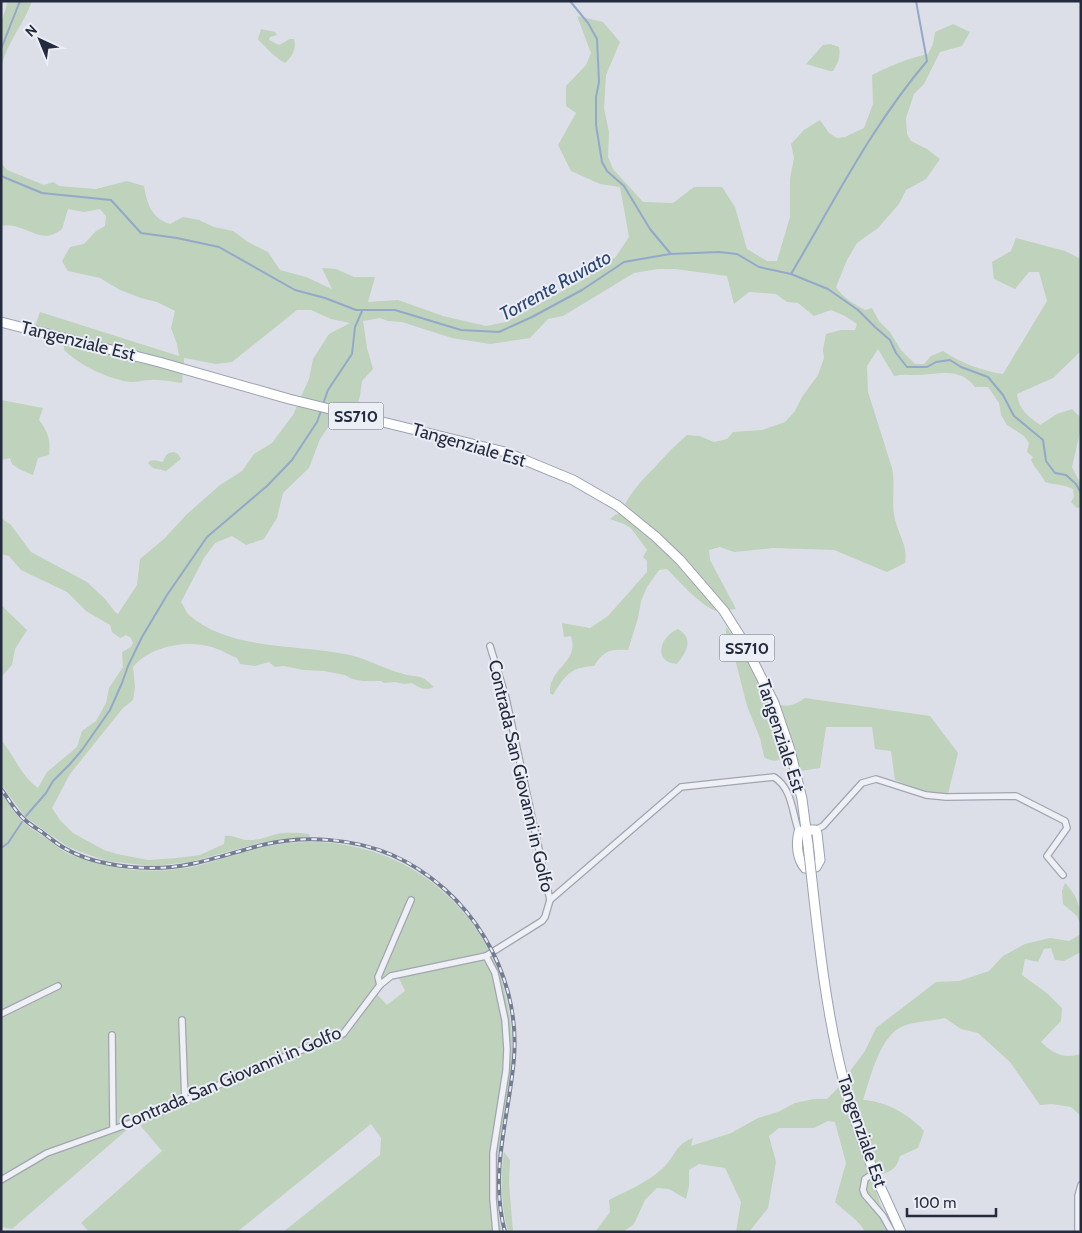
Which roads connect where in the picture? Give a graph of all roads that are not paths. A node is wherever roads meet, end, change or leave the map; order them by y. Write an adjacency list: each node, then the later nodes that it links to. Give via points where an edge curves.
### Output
1 (1, 322): 3 (main road, Tangenziale Est / SS710, via 289,399 505,452 573,480 618,506 680,560 724,611 743,641 774,702 797,780)
2 (490, 646): 6 (street, Contrada San Giovanni in Golfo, via 512,722)
3 (806, 831): 4 (street, via 823,826 862,783 876,779 926,795 1016,796 1065,821 1067,828 1047,856); 6 (street, via 784,785 774,777 681,787); 15 (main road, Tangenziale Est / SS710, bridge, via 834,1035 853,1114)
4 (1063, 875)
5 (411, 900): 8 (street, via 378,977)
6 (550, 900): 7 (street, Contrada San Giovanni in Golfo, via 542,921)
7 (486, 956): 8 (street, Contrada San Giovanni in Golfo, via 391,976); 18 (street, via 495,973 507,1050 493,1153)
8 (380, 985): 13 (street, Contrada San Giovanni in Golfo, via 343,1034 253,1069)
9 (58, 986): 10 (street)
10 (1, 1014)
11 (182, 1020): 13 (street)
12 (112, 1035): 14 (street)
13 (185, 1102): 14 (street, Contrada San Giovanni in Golfo)
14 (113, 1129): 16 (street, Contrada San Giovanni in Golfo, via 47,1153)
15 (874, 1173): 19 (street, via 865,1179 865,1195); 20 (main road, Tangenziale Est / SS710)
16 (1, 1180)
17 (1081, 1185): 21 (street)
18 (496, 1232)
19 (892, 1232)
20 (902, 1232)
21 (1078, 1232)

